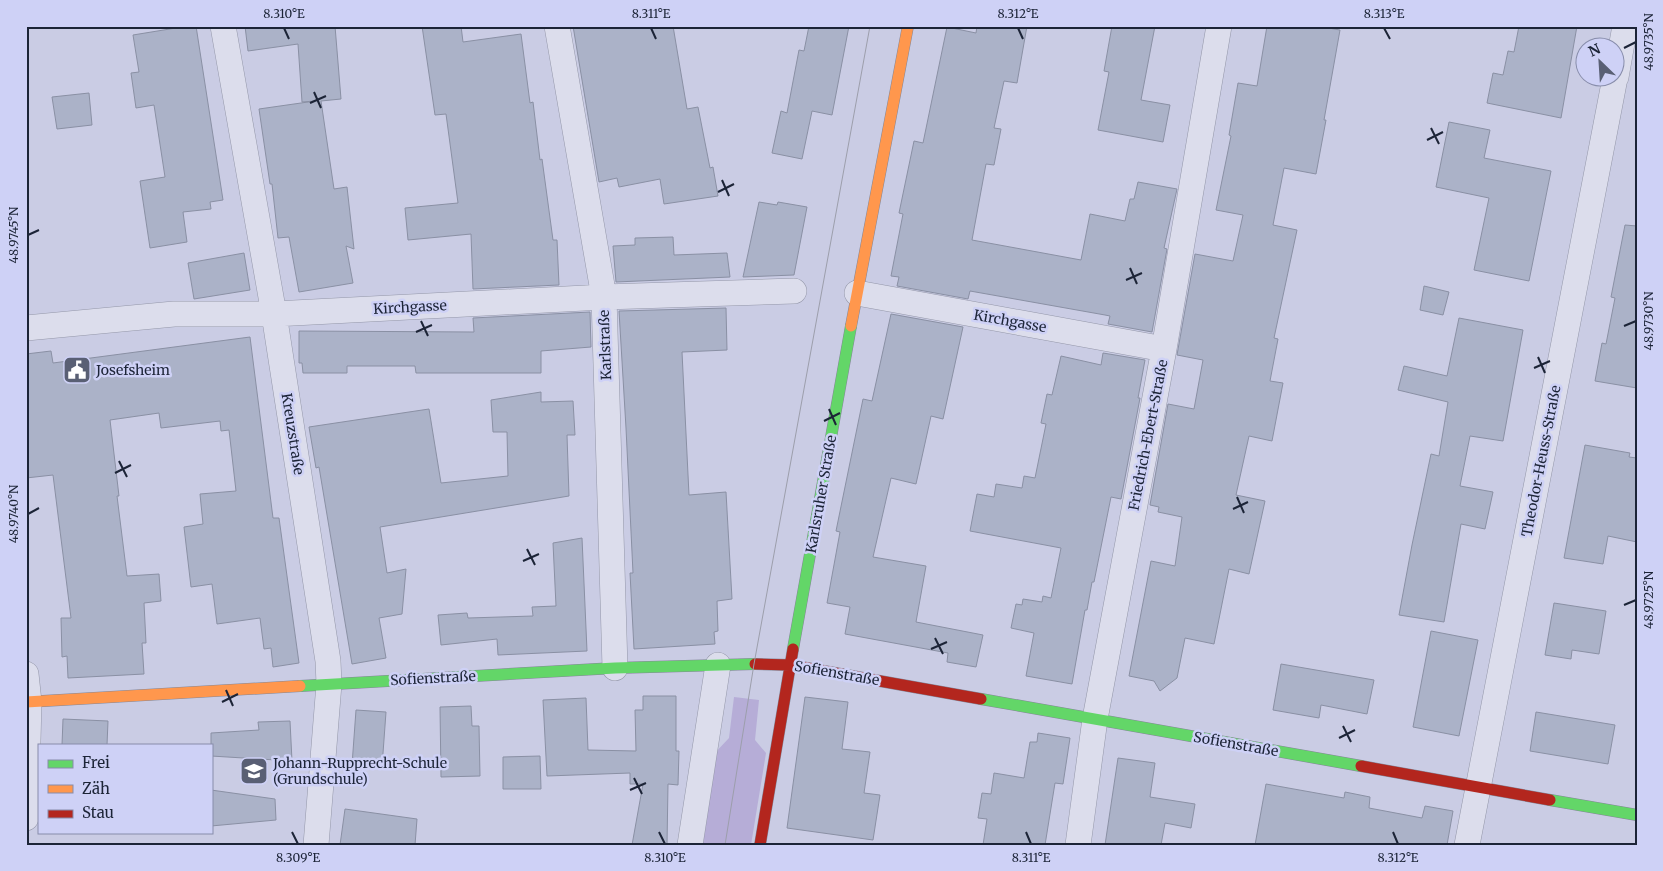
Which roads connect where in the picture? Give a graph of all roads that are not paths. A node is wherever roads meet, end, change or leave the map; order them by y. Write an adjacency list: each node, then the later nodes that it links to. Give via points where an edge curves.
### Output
1 (223, 26): 9 (street, Kreuzstraße)
2 (557, 26): 8 (street, Karlstraße)
3 (908, 26): 7 (street, Karlsruher Straße)
4 (1219, 26): 11 (street, Friedrich-Ebert-Straße)
5 (1613, 88): 19 (street, Theodor-Heuss-Straße)
6 (794, 291): 8 (street, Kirchgasse)
7 (857, 293): 11 (street, Kirchgasse); 13 (street, Karlsruher Straße)
8 (604, 297): 9 (street, Kirchgasse); 14 (street, Karlstraße)
9 (274, 314): 10 (street, Kirchgasse, via 174,314); 16 (street, Kreuzstraße)
10 (26, 328)
11 (1164, 349): 18 (street, Friedrich-Ebert-Straße)
12 (718, 665): 13 (street, Sofienstraße); 14 (street, Sofienstraße); 23 (street)
13 (790, 665): 18 (street, Sofienstraße); 24 (street, Karlsruher Straße)
14 (615, 668): 16 (street, Sofienstraße)
15 (26, 674): 17 (street)
16 (329, 684): 17 (street, Sofienstraße); 22 (street, Kreuzstraße)
17 (28, 702): 21 (street)
18 (1095, 719): 19 (street, Sofienstraße); 25 (street, Friedrich-Ebert-Straße)
19 (1478, 786): 20 (street, Sofienstraße); 26 (street, Theodor-Heuss-Straße)
20 (1637, 814)
21 (26, 818)
22 (316, 845)
23 (690, 845)
24 (760, 845)
25 (1078, 845)
26 (1467, 845)

